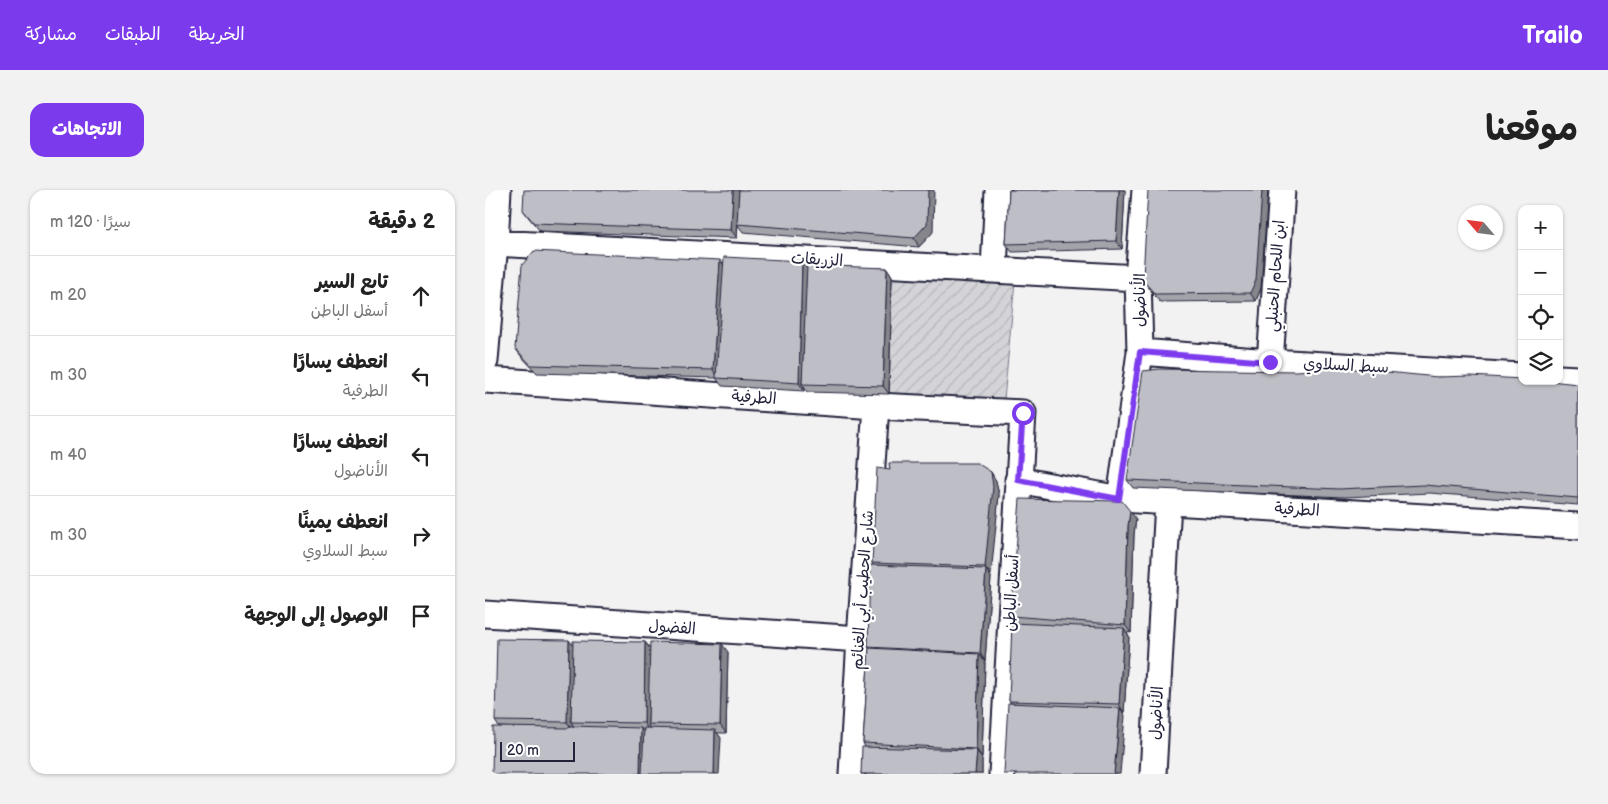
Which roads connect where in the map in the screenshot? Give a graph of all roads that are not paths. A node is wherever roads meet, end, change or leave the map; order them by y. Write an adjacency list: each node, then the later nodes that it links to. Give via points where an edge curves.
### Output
1 (497, 190): 5 (street)
2 (998, 190): 6 (street)
3 (1145, 190): 7 (street, الأناضول)
4 (1282, 190): 10 (street, ابن اللحام الحنبلي)
5 (495, 242): 6 (street, الزريقات); 9 (street)
6 (994, 269): 7 (street, الزريقات)
7 (1138, 278): 8 (street, الأناضول)
8 (1140, 352): 10 (street, سبط السلاوي); 18 (street, الأناضول)
9 (485, 362)
10 (1270, 362): 11 (street, سبط السلاوي)
11 (1518, 376)
12 (1563, 378): 13 (street)
13 (1578, 379)
14 (485, 380): 15 (street, الطرفية)
15 (876, 406): 16 (street, الطرفية); 22 (street, شارع الحطيب أبي الغنائم)
16 (1023, 413): 17 (street, أسفل الباطن)
17 (1018, 480): 18 (street, الطرفية); 24 (street, أسفل الباطن)
18 (1119, 499): 19 (street, الطرفية)
19 (1168, 502): 20 (street, الطرفية); 25 (street, الأناضول)
20 (1578, 526)
21 (485, 614): 22 (street, الفضول)
22 (859, 639): 23 (street, شارع الحطيب أبي الغنائم)
23 (852, 774)
24 (1002, 774)
25 (1153, 774)

